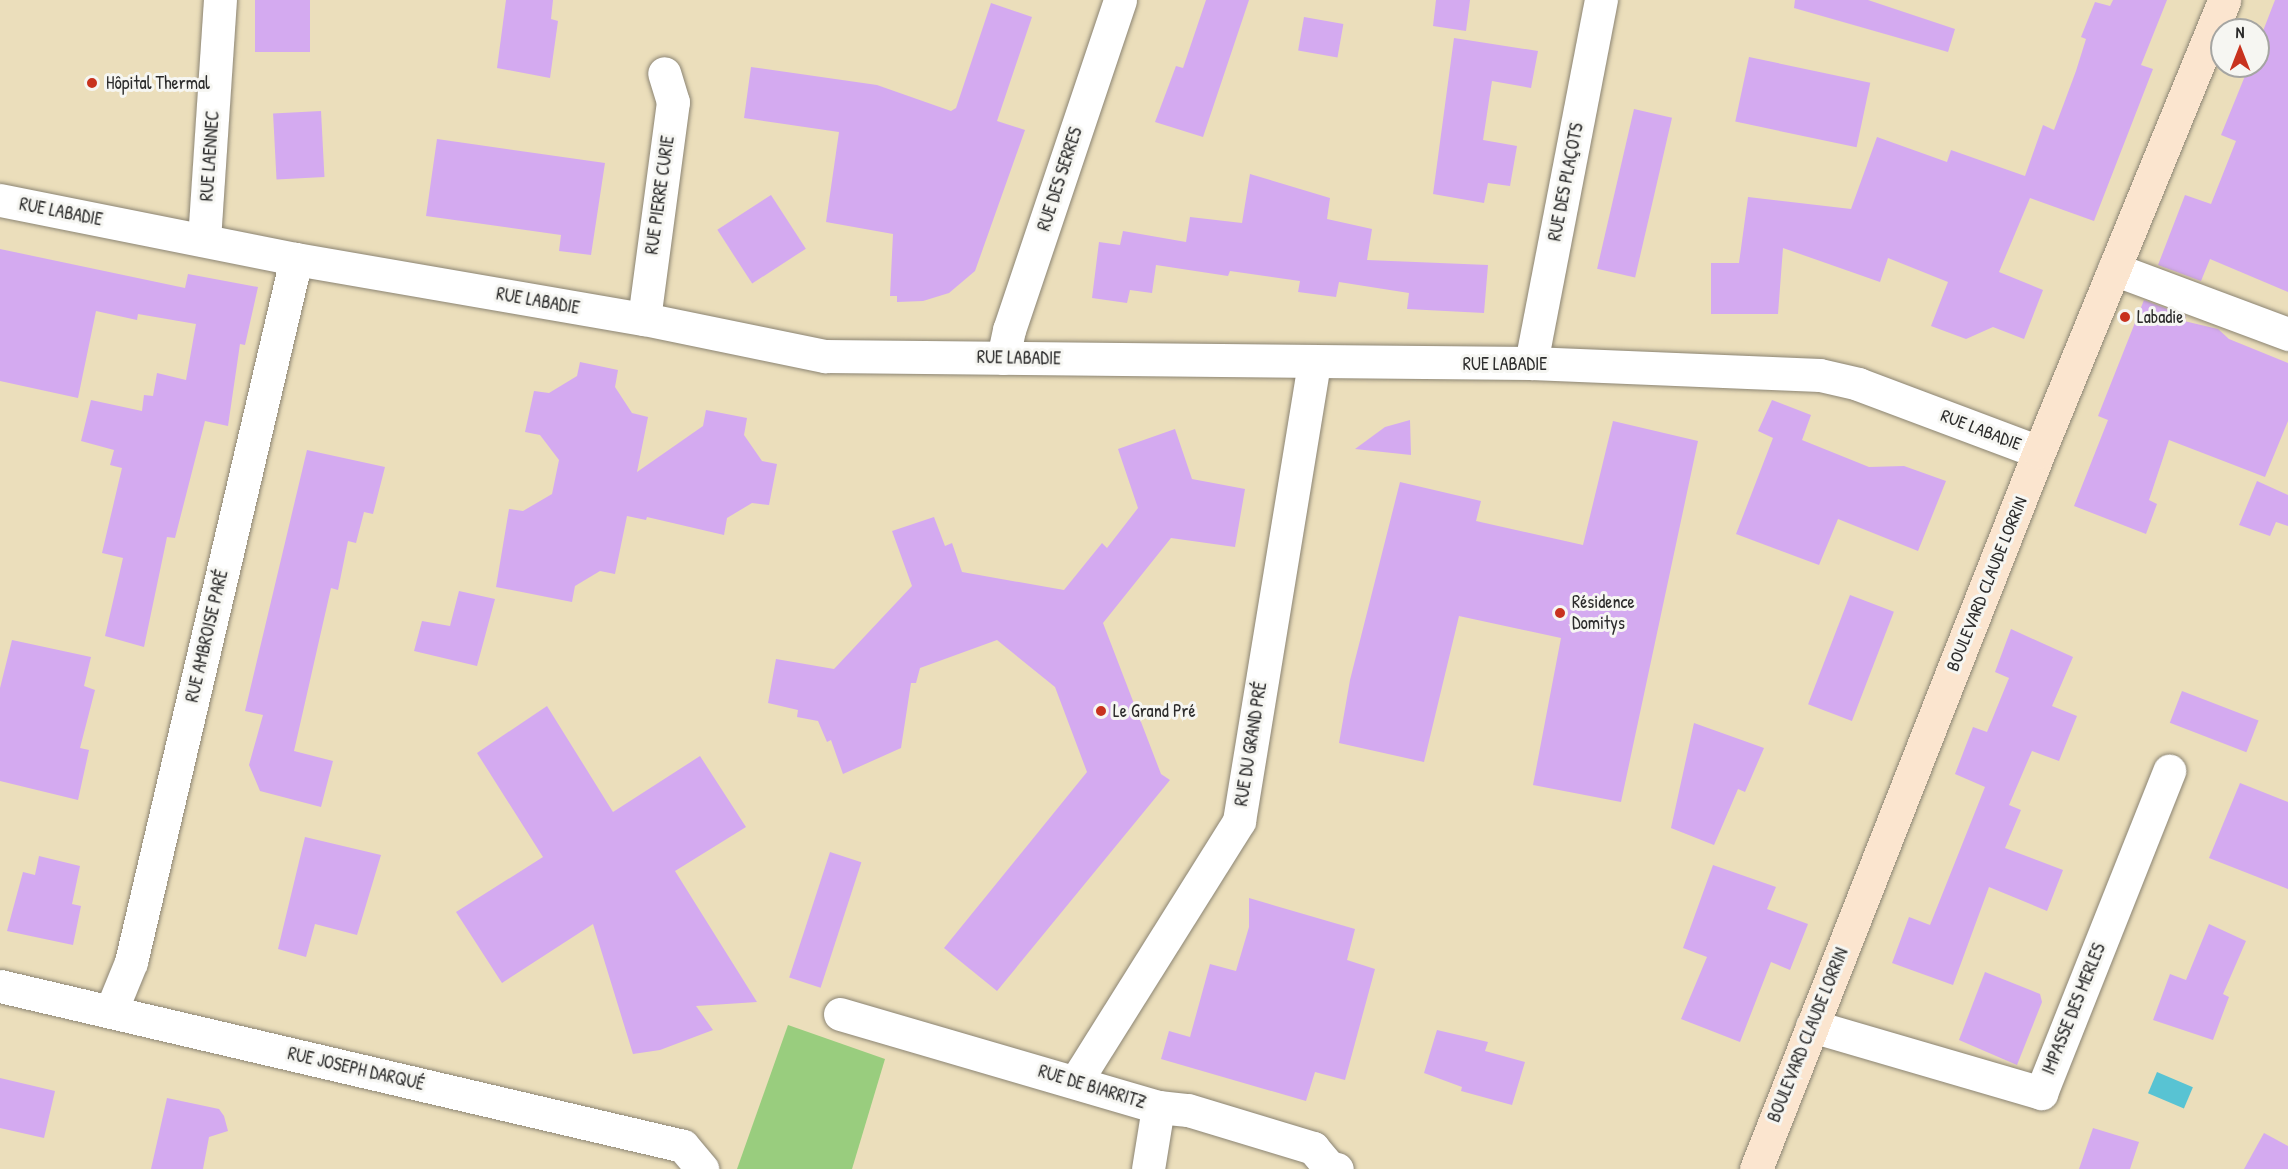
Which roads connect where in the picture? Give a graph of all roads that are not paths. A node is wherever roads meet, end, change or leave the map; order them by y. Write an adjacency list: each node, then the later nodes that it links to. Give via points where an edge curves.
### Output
1 (220, 0): 7 (street, RUE LAENNEC)
2 (1120, 0): 12 (street, RUE DES SERRES)
3 (1601, 0): 13 (street, RUE DES PLAÇOTS)
4 (2223, 0): 9 (street, BOULEVARD CLAUDE LORRIN)
5 (664, 73): 10 (street, RUE PIERRE CURIE, via 673,102)
6 (0, 200): 7 (street, RUE LABADIE)
7 (204, 240): 8 (street, RUE LABADIE)
8 (296, 259): 10 (street, RUE LABADIE); 18 (street, RUE AMBROISE PARÉ, via 131,962)
9 (2114, 269): 11 (street); 15 (street, BOULEVARD CLAUDE LORRIN)
10 (644, 319): 12 (street, RUE LABADIE, via 825,356)
11 (2288, 334)
12 (1003, 358): 14 (street, RUE LABADIE)
13 (1531, 363): 14 (street, RUE LABADIE); 15 (street, RUE LABADIE, via 1820,375 1858,384)
14 (1314, 364): 21 (street, RUE DU GRAND PRÉ, via 1239,821)
15 (2039, 452): 20 (street, BOULEVARD CLAUDE LORRIN)
16 (2169, 771): 20 (street, IMPASSE DES MERLES, via 2041,1093)
17 (0, 986): 18 (street, RUE JOSEPH DARQUÉ)
18 (111, 1011): 23 (street, RUE JOSEPH DARQUÉ, via 683,1146)
19 (840, 1014): 21 (street, RUE DE BIARRITZ)
20 (1812, 1026): 26 (street, BOULEVARD CLAUDE LORRIN)
21 (1076, 1081): 22 (street, RUE DE BIARRITZ)
22 (1158, 1107): 24 (street); 25 (street, RUE DE BIARRITZ, via 1188,1110 1313,1148 1329,1167)
23 (702, 1169)
24 (1148, 1169)
25 (1336, 1169)
26 (1756, 1169)

